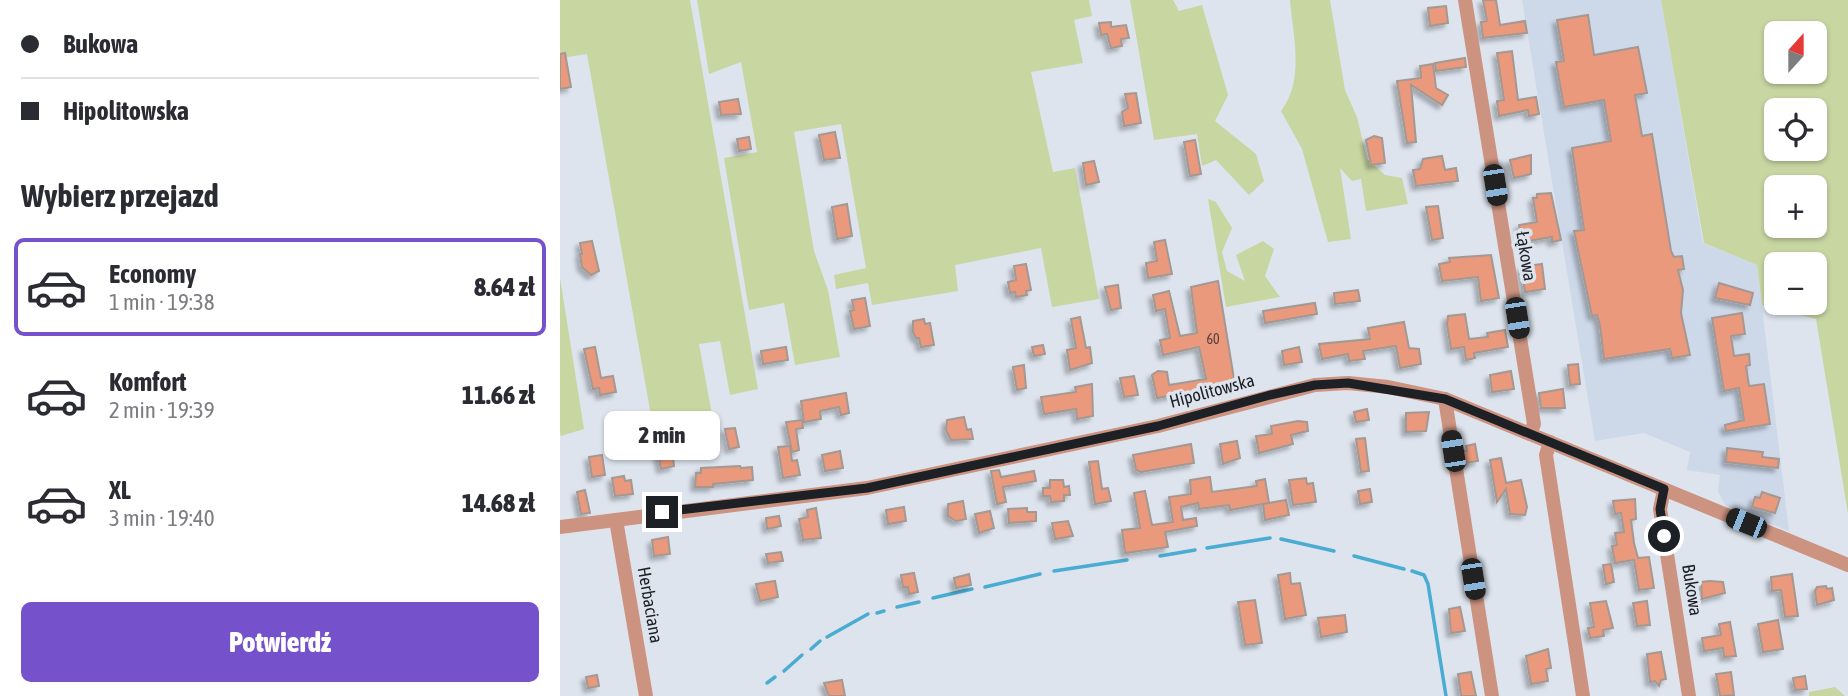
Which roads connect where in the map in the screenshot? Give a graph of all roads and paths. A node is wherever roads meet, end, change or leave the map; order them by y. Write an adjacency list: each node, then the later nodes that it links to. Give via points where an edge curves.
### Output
1 (1465, 0): 3 (street, Łąkowa, via 1534,424)
2 (1445, 399): 3 (street, Hipolitowska); 6 (street, Hipolitowska, via 1388,387 1315,385 1158,426 867,488); 10 (street)
3 (1530, 434): 4 (street, Hipolitowska)
4 (1550, 442): 5 (street, Hipolitowska); 11 (street, via 1546,455)
5 (1664, 489): 8 (street, Hipolitowska); 12 (street, Bukowa, via 1660,509)
6 (616, 520): 7 (street, Hipolitowska); 9 (street, Herbaciana)
7 (560, 527)
8 (1848, 565)
9 (646, 696)
10 (1492, 696)
11 (1583, 696)
12 (1689, 696)

